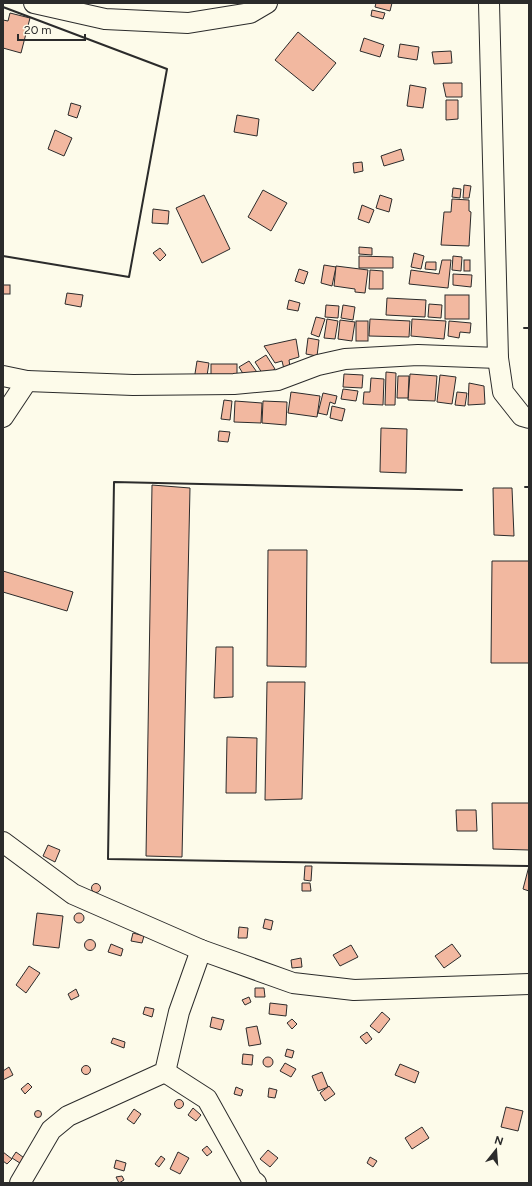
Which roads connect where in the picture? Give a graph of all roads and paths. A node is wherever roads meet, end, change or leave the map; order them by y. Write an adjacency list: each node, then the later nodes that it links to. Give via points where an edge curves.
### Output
1 (34, 3): 2 (street, via 105,19 188,23 250,12)
2 (267, 3)
3 (489, 3): 4 (street)
4 (498, 358): 6 (street, via 418,355 345,359 318,365 278,380 234,384 133,385); 8 (street, via 503,392 522,416)
5 (3, 376): 6 (street)
6 (27, 381): 7 (street)
7 (3, 418)
8 (529, 418)
9 (3, 842): 10 (street, via 73,894)
10 (201, 950): 11 (street, via 293,983 354,990); 12 (street, via 179,1012)
11 (529, 984)
12 (165, 1072): 13 (street, via 68,1116 51,1130); 14 (street, via 207,1099)
13 (20, 1183)
14 (256, 1183)

